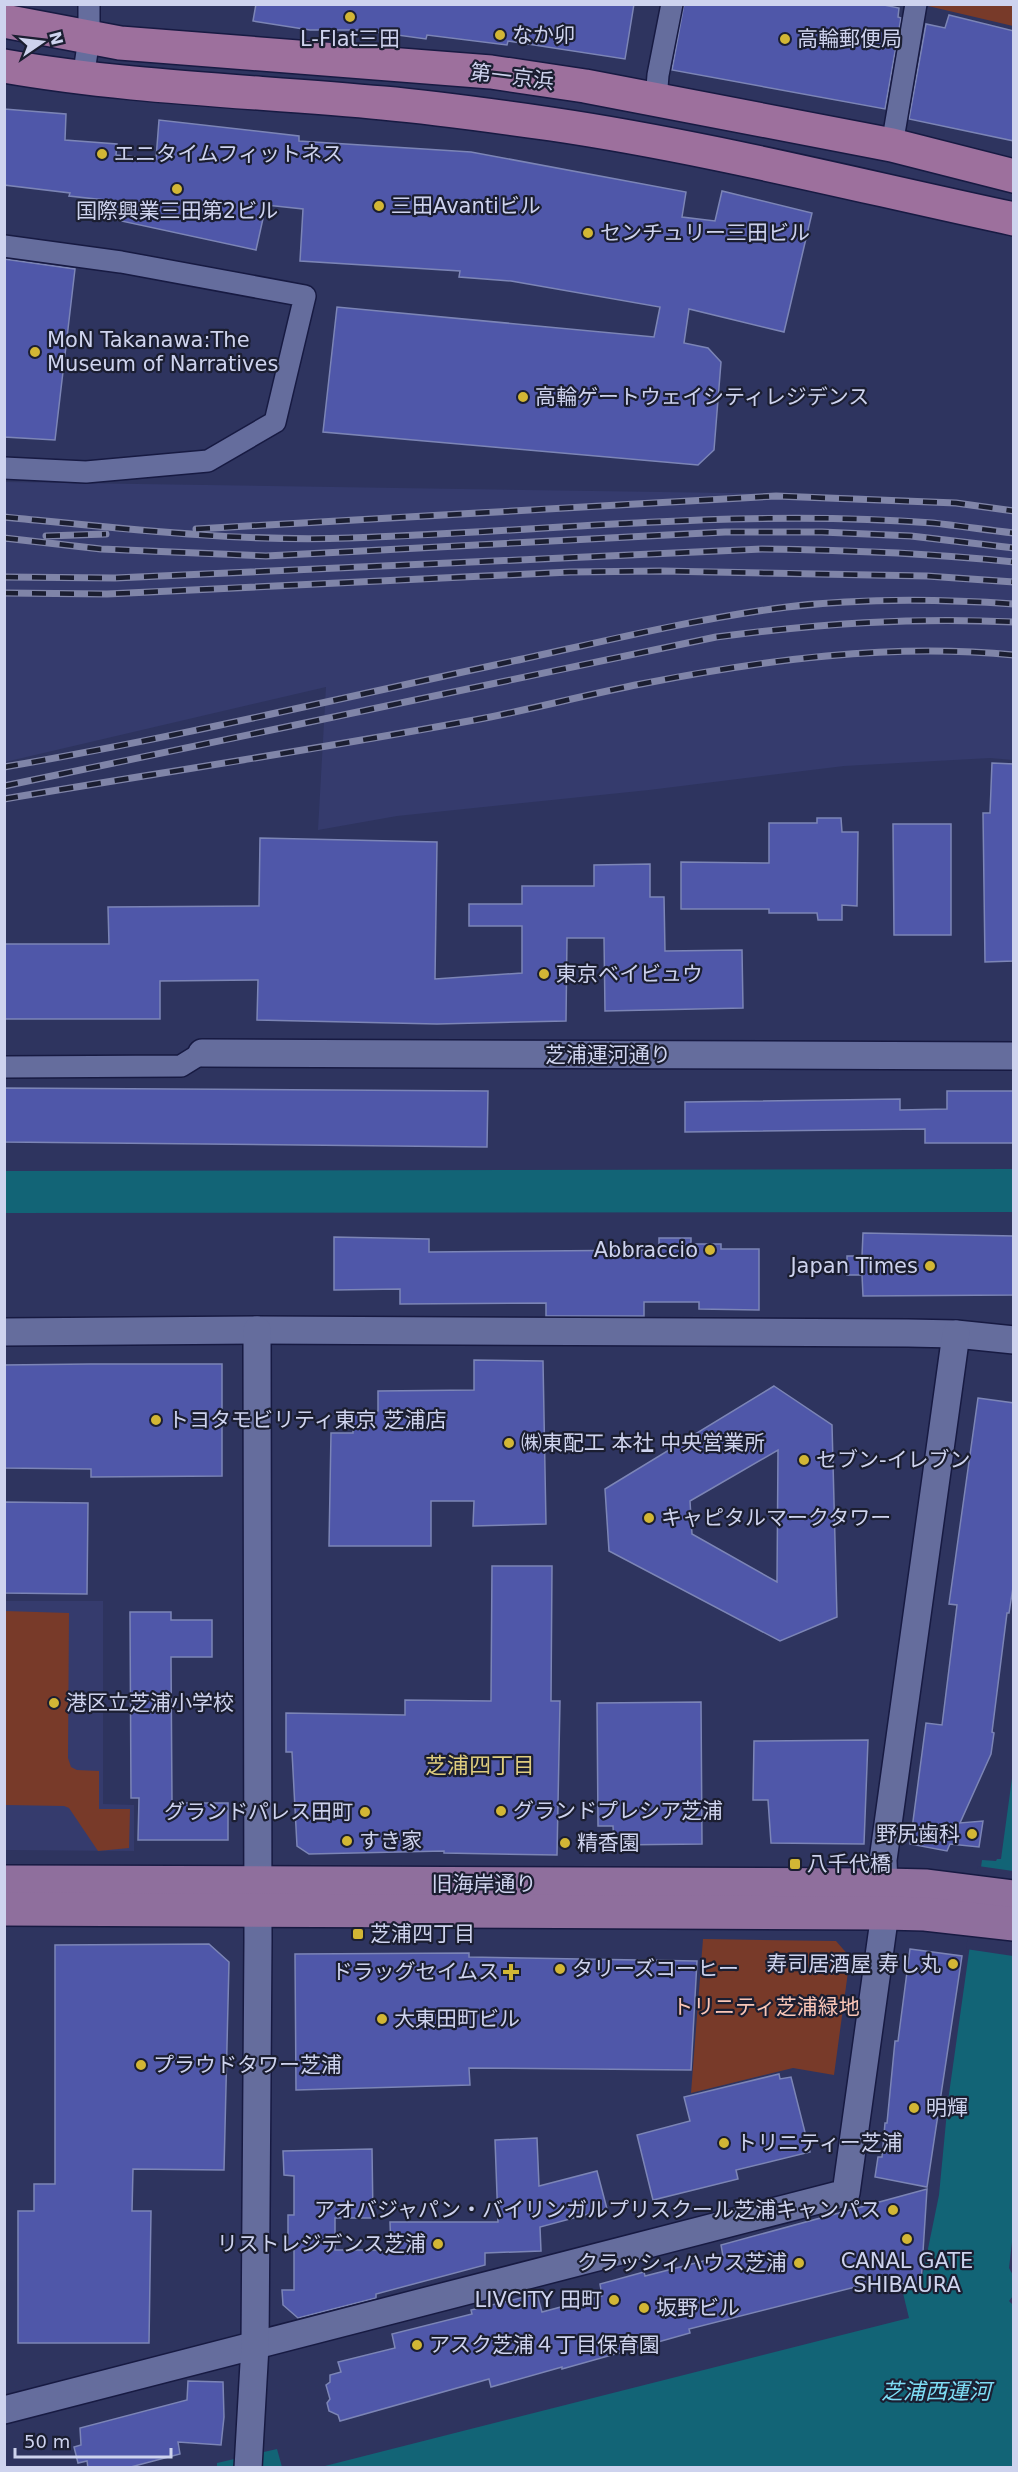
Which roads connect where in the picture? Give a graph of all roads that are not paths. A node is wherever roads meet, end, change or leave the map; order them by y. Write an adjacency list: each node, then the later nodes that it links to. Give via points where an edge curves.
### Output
1 (89, 4): 6 (street)
2 (672, 4): 12 (street)
3 (916, 4): 13 (street)
4 (4, 21): 6 (highway, 第一京浜)
5 (4, 30): 8 (highway, via 8,46)
6 (89, 38): 7 (highway, 第一京浜); 10 (street)
7 (183, 49): 11 (highway, via 168,52 160,59 160,72 165,82); 12 (highway, 第一京浜, via 491,72)
8 (4, 53)
9 (4, 66): 10 (highway, 第一京浜)
10 (83, 79): 11 (highway, 第一京浜)
11 (191, 90): 15 (highway, 第一京浜, via 383,103 551,124 696,148)
12 (656, 99): 13 (highway, 第一京浜)
13 (901, 147): 14 (highway, 第一京浜); 15 (highway)
14 (1014, 176)
15 (901, 195): 16 (highway, 第一京浜)
16 (1014, 219)
17 (4, 246): 18 (street, via 121,262 305,296 275,422 208,461 86,472)
18 (4, 468)
19 (202, 1053): 20 (street, 芝浦運河通り); 21 (street, via 181,1066)
20 (1014, 1056)
21 (4, 1067)
22 (257, 1330): 23 (street); 24 (street); 27 (street)
23 (4, 1332)
24 (956, 1334): 25 (street); 29 (street, via 883,1860)
25 (1014, 1340)
26 (4, 1882): 27 (main road, 旧海岸通り)
27 (257, 1897): 29 (main road, 旧海岸通り); 31 (main road, 旧海岸通り); 33 (street)
28 (1014, 1897): 30 (main road)
29 (885, 1899): 30 (main road, 旧海岸通り, via 927,1886); 33 (street, via 846,2193)
30 (961, 1904): 32 (main road)
31 (4, 1909)
32 (1014, 1924)
33 (255, 2346): 34 (street); 35 (street)
34 (4, 2410)
35 (248, 2468)

